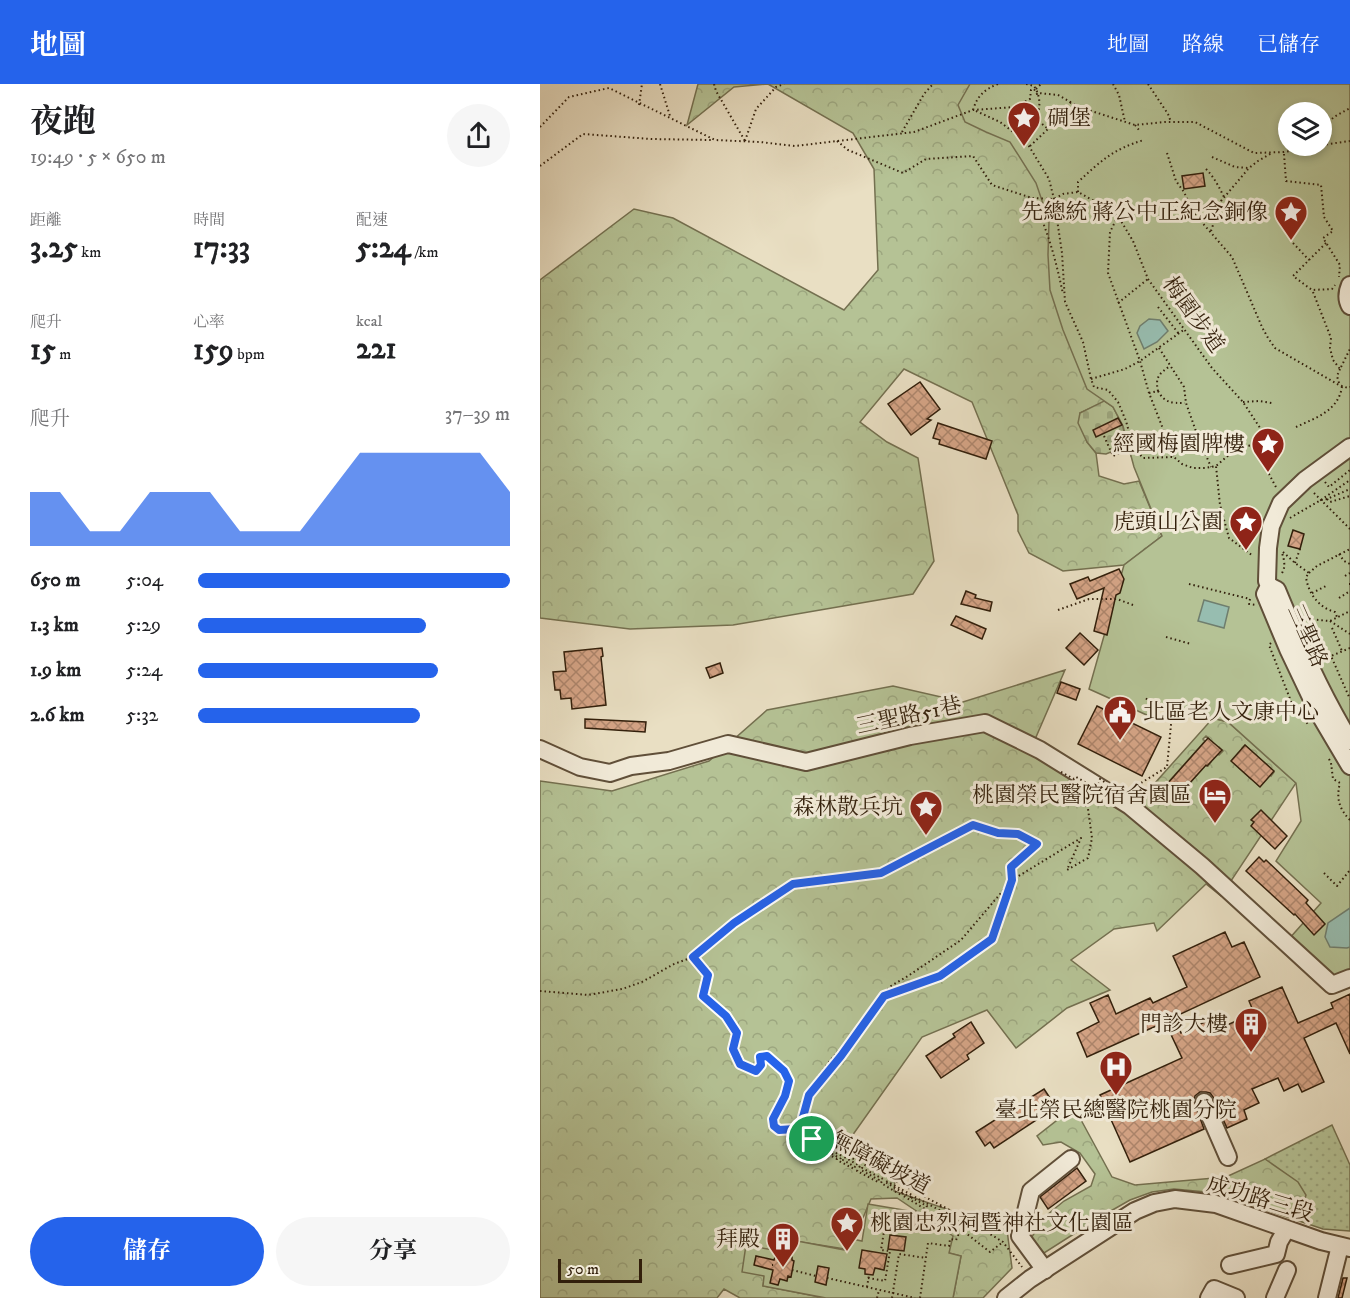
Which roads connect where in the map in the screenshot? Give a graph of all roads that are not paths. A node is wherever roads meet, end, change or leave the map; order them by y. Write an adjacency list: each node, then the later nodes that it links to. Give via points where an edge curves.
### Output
1 (1345, 282): 2 (street)
2 (1350, 306)
3 (1350, 447): 4 (street, 三聖路, via 1281,503 1271,526)
4 (1269, 586): 5 (street, 三聖路, via 1277,590 1324,696); 7 (street, 三聖路, via 1264,594 1288,649)
5 (1350, 741)
6 (540, 749): 8 (street, 三聖路51巷, via 580,767 610,773 728,744 806,762 910,736 986,723 1040,750 1130,806 1332,985)
7 (1350, 766)
8 (1350, 978)
9 (1204, 1102): 10 (street)
10 (1228, 1157)
11 (1071, 1160): 15 (street, via 1031,1191 1028,1202 1020,1236)
12 (1286, 1230): 13 (street, 成功路三段); 14 (street, via 1276,1254); 15 (street, 成功路三段, via 1216,1204 1175,1199 1135,1211)
13 (1345, 1247): 21 (street)
14 (1230, 1265)
15 (1045, 1270): 17 (street, 成功路三段)
16 (1287, 1270): 20 (street)
17 (1006, 1298)
18 (1209, 1298): 19 (street, via 1214,1289)
19 (1236, 1298)
20 (1275, 1298)
21 (1326, 1298)

